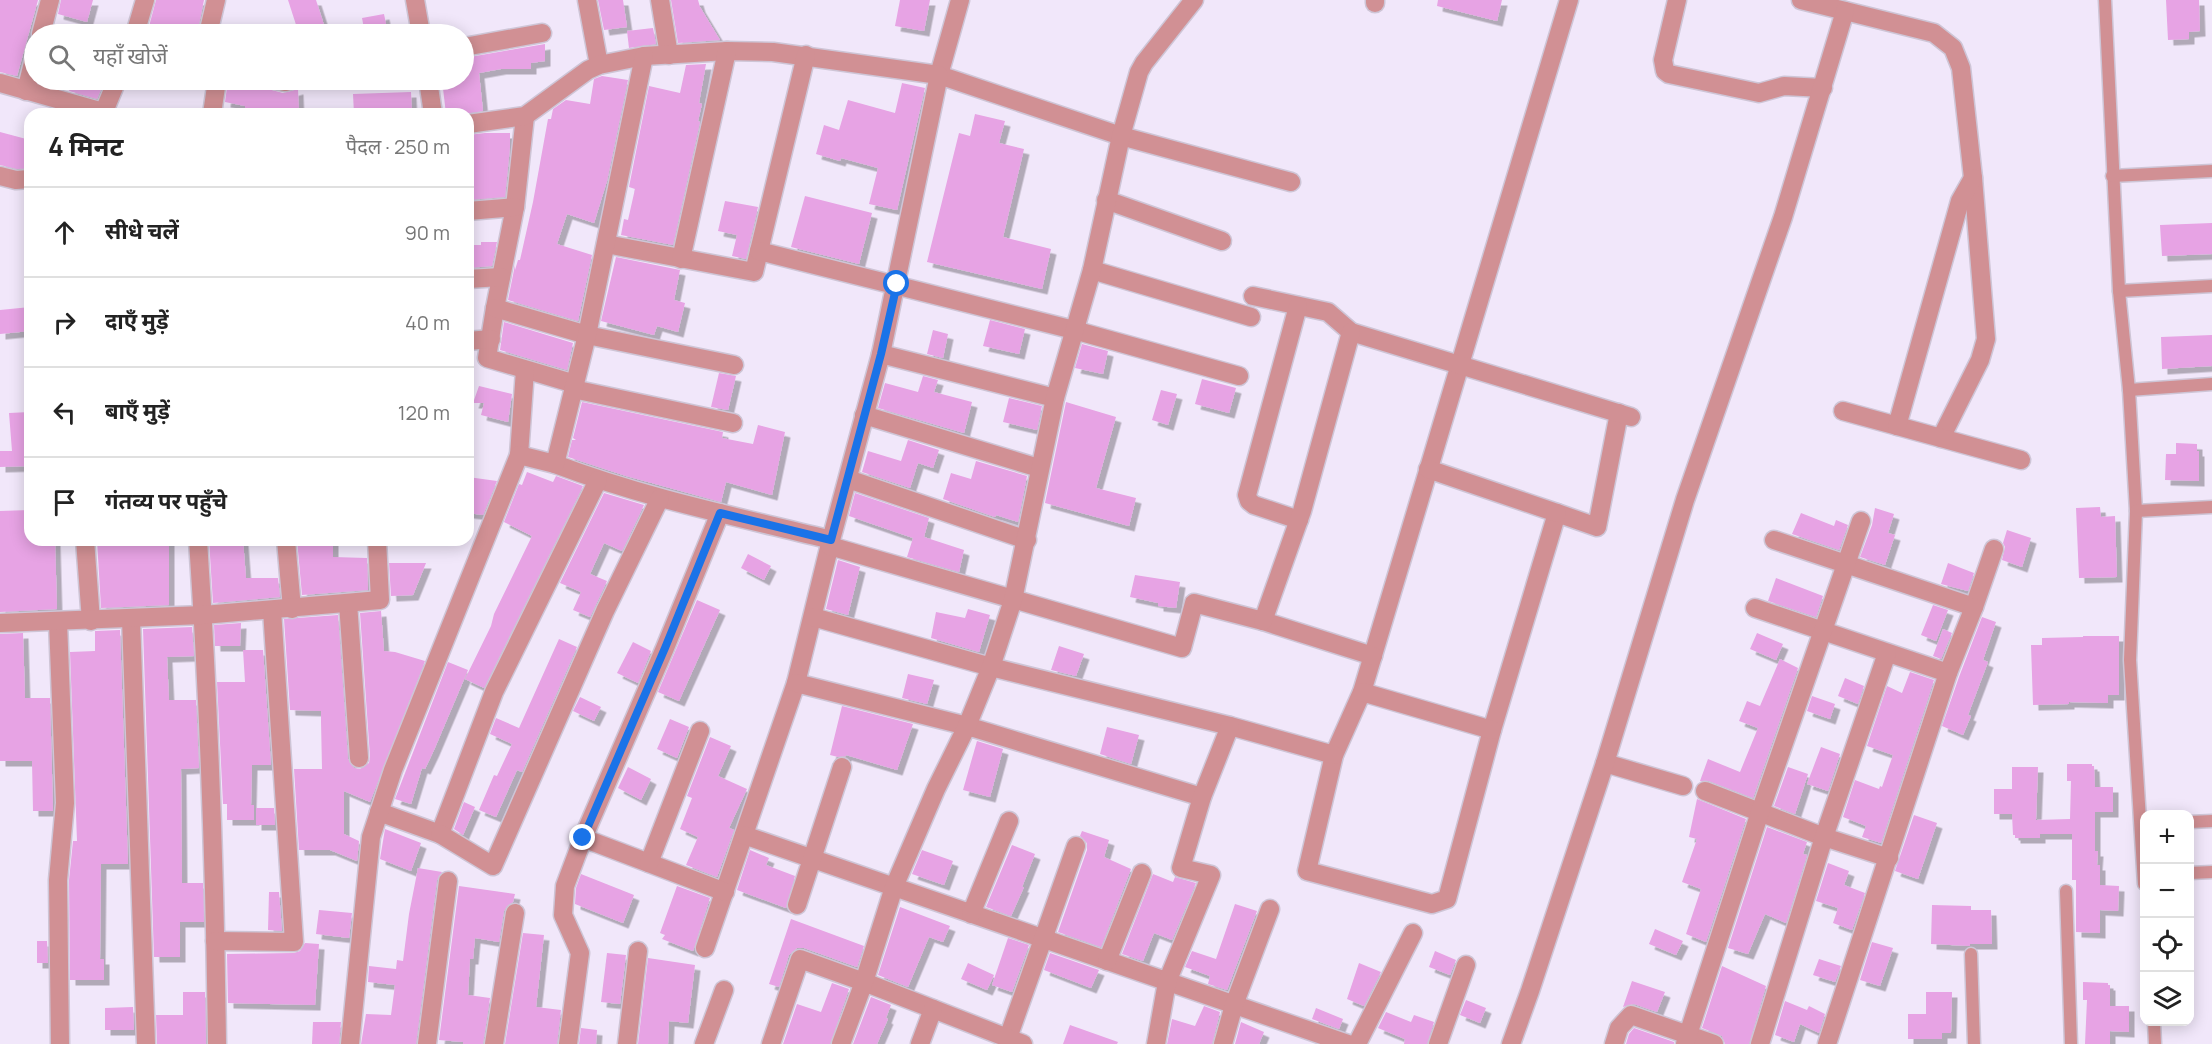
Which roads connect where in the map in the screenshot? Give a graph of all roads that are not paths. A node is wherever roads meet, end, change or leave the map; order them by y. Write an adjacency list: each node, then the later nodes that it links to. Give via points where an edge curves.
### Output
1 (50, 0): 14 (street)
2 (145, 0): 15 (street)
3 (216, 0): 16 (street)
4 (415, 0): 17 (street)
5 (587, 0): 24 (street)
6 (660, 0): 21 (street)
7 (960, 0): 25 (street)
8 (1194, 0): 38 (street, via 1139,72)
9 (1569, 0): 69 (street)
10 (1677, 0): 27 (street, via 1663,60 1665,71 1759,93 1784,86)
11 (1801, 0): 13 (street)
12 (2105, 0): 41 (lane)
13 (1845, 11): 27 (street); 42 (street, via 1934,33 1953,48 1961,68)
14 (44, 24)
15 (138, 24)
16 (210, 24)
17 (419, 24)
18 (542, 33): 19 (street)
19 (474, 45)
20 (727, 51): 21 (street); 22 (street); 51 (street)
21 (669, 55): 23 (street)
22 (806, 55): 25 (street); 50 (street)
23 (644, 56): 24 (street); 49 (street)
24 (599, 65): 36 (street)
25 (939, 75): 38 (street); 55 (street)
26 (0, 83): 31 (street)
27 (1823, 88): 130 (street, via 1783,217 1685,500)
28 (113, 90): 33 (street)
29 (216, 90): 34 (street)
30 (429, 90): 35 (street)
31 (26, 91): 32 (street)
32 (86, 108)
33 (105, 108)
34 (213, 108)
35 (432, 108)
36 (525, 116): 37 (street); 46 (street)
37 (474, 123)
38 (1121, 136): 44 (street); 45 (street)
39 (2212, 171): 41 (lane)
40 (0, 176): 43 (street)
41 (2112, 176): 57 (lane)
42 (1973, 178): 79 (street, via 1960,201); 80 (street, via 1986,339 1980,360)
43 (24, 179)
44 (1291, 182)
45 (1106, 200): 48 (street); 52 (street)
46 (515, 207): 47 (street); 53 (street)
47 (474, 210)
48 (1222, 241)
49 (606, 244): 51 (street); 64 (street)
50 (759, 251): 51 (street, via 754,272); 55 (street)
51 (681, 259)
52 (1092, 270): 61 (street); 62 (street)
53 (501, 278): 54 (street); 60 (street)
54 (474, 279)
55 (897, 284): 62 (street); 67 (street)
56 (2212, 286): 57 (lane)
57 (2119, 291): 74 (lane)
58 (1253, 296): 59 (street)
59 (1298, 306): 63 (street, via 1328,312); 93 (street, via 1248,495 1254,505)
60 (495, 308): 64 (street); 65 (street)
61 (1251, 317)
62 (1074, 330): 71 (street); 75 (street)
63 (1351, 332): 69 (street); 93 (street)
64 (587, 334): 68 (street); 73 (street)
65 (491, 339): 66 (street); 70 (street, via 487,358)
66 (474, 340)
67 (881, 354): 75 (street); 77 (street)
68 (734, 365)
69 (1461, 366): 85 (street); 92 (street, via 1625,415 1597,527)
70 (525, 370): 73 (street); 81 (street)
71 (1239, 376)
72 (2212, 384): 74 (lane)
73 (574, 386): 78 (street); 83 (street)
74 (2129, 390): 90 (lane)
75 (1055, 398): 84 (street)
76 (1843, 411): 79 (street)
77 (864, 416): 84 (street); 86 (street)
78 (733, 423)
79 (1897, 426): 80 (street)
80 (1941, 438): 82 (street)
81 (519, 455): 83 (street); 136 (street)
82 (2021, 460)
83 (555, 464): 87 (street)
84 (1039, 468): 95 (street)
85 (1428, 469): 92 (street); 119 (street)
86 (848, 479): 95 (street); 97 (street)
87 (598, 480): 88 (street); 141 (street, via 494,692)
88 (660, 498): 91 (street); 141 (street, via 600,622 493,866)
89 (2212, 507): 90 (lane)
90 (2136, 511): 135 (lane, via 2130,660)
91 (720, 513): 97 (street); 144 (street)
92 (1557, 513): 126 (street)
93 (1299, 520): 114 (street)
94 (1861, 521): 103 (street)
95 (1027, 540): 104 (street)
96 (1774, 540): 103 (street)
97 (830, 543): 104 (street); 111 (street)
98 (85, 546): 113 (street)
99 (198, 546): 110 (street)
100 (287, 546): 108 (street)
101 (377, 546): 105 (street, via 380,600)
102 (1994, 549): 106 (street)
103 (1846, 565): 106 (street); 117 (street)
104 (1013, 600): 114 (street, via 1182,648 1194,603); 120 (street)
105 (348, 603): 108 (street); 129 (street)
106 (1974, 607): 121 (street)
107 (1755, 608): 117 (street)
108 (292, 609): 109 (street)
109 (272, 610): 110 (street); 162 (street, via 294,942)
110 (203, 615): 112 (street); 162 (street)
111 (813, 617): 120 (street); 122 (street)
112 (131, 619): 113 (street); 178 (street)
113 (91, 621): 115 (street)
114 (1263, 621): 119 (street)
115 (58, 622): 116 (street); 177 (street, via 65,803 58,880)
116 (0, 623)
117 (1823, 632): 118 (street); 137 (street)
118 (1887, 653): 121 (street); 143 (street)
119 (1373, 656): 123 (street)
120 (991, 667): 124 (street); 125 (street)
121 (1948, 673): 146 (street)
122 (796, 683): 124 (street); 142 (street)
123 (1362, 692): 126 (street); 128 (street)
124 (967, 726): 134 (street); 153 (street)
125 (1230, 726): 128 (street); 134 (street)
126 (1492, 730): 128 (street, via 1447,899 1432,904 1307,871)
127 (700, 731): 148 (street)
128 (1334, 755)
129 (359, 758)
130 (1605, 763): 132 (street); 194 (street)
131 (842, 767): 147 (street)
132 (1683, 786)
133 (1705, 791): 137 (street)
134 (1202, 797): 168 (street, via 1181,868 1211,875)
135 (2142, 810)
136 (379, 812): 141 (street); 180 (street, via 371,837)
137 (1760, 812): 143 (street); 175 (street)
138 (2212, 820): 140 (lane)
139 (1009, 821): 159 (street)
140 (2194, 822)
141 (440, 834)
142 (744, 835): 147 (street); 155 (street)
143 (1824, 837): 146 (street); 197 (street)
144 (583, 838): 148 (street); 183 (street, via 563,900 563,915 579,953)
145 (1076, 846): 161 (street)
146 (1889, 858): 198 (street)
147 (811, 859): 153 (street); 156 (street)
148 (649, 863): 155 (street)
149 (2212, 872): 151 (lane)
150 (1142, 873): 166 (street)
151 (2194, 873)
152 (448, 881): 181 (street)
153 (894, 887): 159 (street); 169 (street)
154 (2066, 891): 200 (lane)
155 (725, 892): 163 (street)
156 (797, 905)
157 (1270, 909): 171 (street)
158 (515, 913): 182 (street)
159 (971, 914): 161 (street)
160 (1413, 933): 192 (street)
161 (1044, 939): 166 (street); 176 (street)
162 (215, 941): 179 (street)
163 (705, 948)
164 (638, 951): 184 (street)
165 (1971, 954): 199 (lane)
166 (1107, 961): 168 (street)
167 (1466, 965): 193 (street)
168 (1167, 981): 171 (street); 189 (street)
169 (864, 982): 172 (street); 186 (street, via 800,959); 187 (street)
170 (724, 990): 185 (street)
171 (1234, 1005): 190 (street); 191 (street)
172 (933, 1009): 174 (street); 188 (street)
173 (2154, 1026): 201 (lane)
174 (986, 1037): 176 (street)
175 (1687, 1040): 195 (street, via 1631,1015 1619,1028); 196 (street)
176 (1015, 1041)
177 (60, 1044)
178 (146, 1044)
179 (217, 1044)
180 (350, 1044)
181 (427, 1044)
182 (494, 1044)
183 (568, 1044)
184 (627, 1044)
185 (704, 1044)
186 (771, 1044)
187 (841, 1044)
188 (920, 1044)
189 (1156, 1044)
190 (1223, 1044)
191 (1348, 1044)
192 (1358, 1044)
193 (1438, 1044)
194 (1511, 1044)
195 (1614, 1044)
196 (1714, 1044)
197 (1760, 1044)
198 (1827, 1044)
199 (1974, 1044)
200 (2071, 1044)
201 (2155, 1044)

